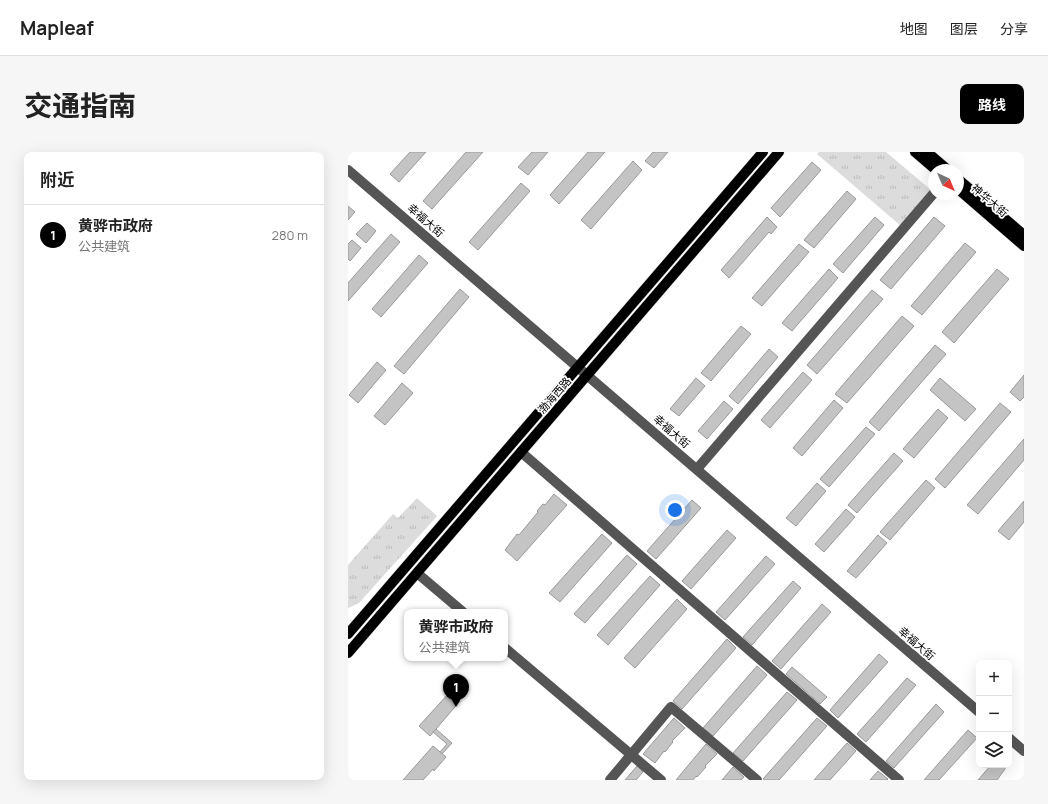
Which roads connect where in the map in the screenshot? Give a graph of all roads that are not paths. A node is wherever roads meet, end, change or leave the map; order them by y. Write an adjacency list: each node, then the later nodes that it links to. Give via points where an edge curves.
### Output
1 (762, 152): 13 (main road, 渤海西路)
2 (779, 152): 14 (main road, 渤海西路)
3 (915, 152): 5 (main road)
4 (927, 152): 6 (main road)
5 (929, 164)
6 (941, 164)
7 (348, 170): 13 (street, 幸福大街)
8 (964, 184): 11 (main road, 神华大街)
9 (964, 194): 12 (main road, 神华大街)
10 (928, 200): 16 (street)
11 (1024, 236)
12 (1024, 246)
13 (578, 366): 14 (street, 幸福大街); 19 (main road, 渤海西路)
14 (587, 375): 15 (main road, 渤海西路); 16 (street, 幸福大街)
15 (522, 452): 17 (main road, 渤海西路); 30 (street)
16 (697, 469): 23 (street, 幸福大街)
17 (417, 573): 18 (street); 20 (main road, 渤海西路)
18 (459, 609)
19 (349, 632): 20 (street)
20 (360, 640): 22 (main road, 渤海西路)
21 (508, 651): 26 (street)
22 (348, 653)
23 (976, 709)
24 (1012, 741): 25 (street)
25 (1024, 751)
26 (631, 755): 27 (street); 28 (street); 29 (street, via 670,707)
27 (610, 780)
28 (661, 780)
29 (756, 780)
30 (899, 780)

